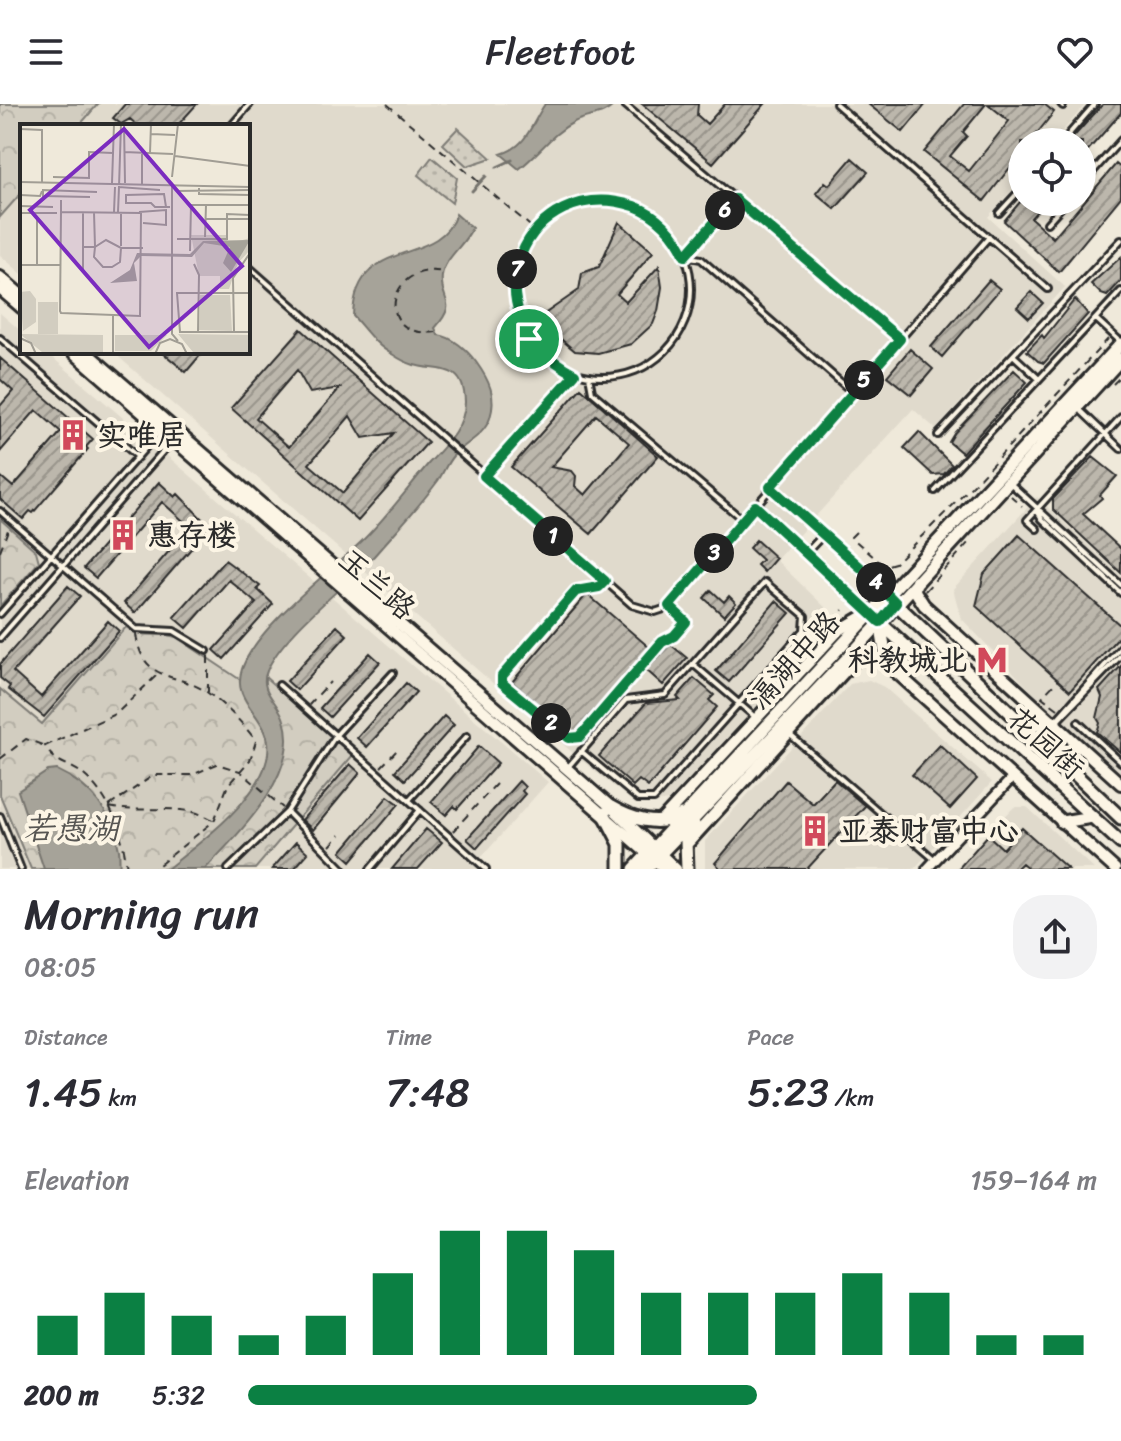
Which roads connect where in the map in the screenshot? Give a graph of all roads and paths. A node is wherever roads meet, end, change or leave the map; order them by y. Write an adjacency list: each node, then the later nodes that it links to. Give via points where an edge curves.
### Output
1 (250, 104): 6 (lane)
2 (387, 104): 15 (path)
3 (836, 104): 16 (lane)
4 (1095, 104): 7 (lane)
5 (625, 105): 10 (lane)
6 (233, 124)
7 (1074, 128)
8 (1121, 140): 9 (lane)
9 (1096, 168)
10 (735, 199): 18 (lane); 30 (lane)
11 (1008, 203): 12 (lane)
12 (999, 213)
13 (1053, 216): 14 (lane)
14 (1047, 223)
15 (535, 230): 18 (lane, via 559,211 587,201 616,200 644,210 668,228); 36 (lane, via 520,256 514,284 517,313 529,339 549,360)
16 (989, 237): 23 (lane); 30 (lane)
17 (1121, 240): 34 (lane)
18 (685, 256): 37 (lane, via 692,281 689,311 677,338 657,359 632,373); 39 (lane, via 701,259)
19 (250, 268): 48 (lane)
20 (444, 272): 28 (path, via 416,271 395,298 394,309 405,328)
21 (0, 277): 25 (street)
22 (0, 289): 26 (street)
23 (1048, 289)
24 (1121, 291): 27 (lane)
25 (20, 294)
26 (20, 306)
27 (1096, 319): 31 (lane); 38 (lane)
28 (436, 332)
29 (0, 338): 47 (lane)
30 (900, 339): 39 (lane)
31 (1118, 340): 60 (path, via 895,563 884,566 851,537); 71 (main road, 滆湖中路)
32 (75, 354): 42 (street, 玉兰路)
33 (88, 354): 43 (street, 玉兰路)
34 (1013, 355): 38 (lane); 45 (lane)
35 (1121, 359): 40 (main road, 滆湖中路)
36 (575, 374): 37 (lane); 48 (lane)
37 (589, 376): 57 (lane, via 592,392)
38 (1039, 379): 51 (lane)
39 (853, 393): 50 (lane)
40 (1076, 406): 44 (lane); 49 (main road, 滆湖中路)
41 (1121, 417): 44 (lane)
42 (162, 429): 43 (street, 玉兰路); 47 (lane)
43 (174, 434): 65 (lane); 70 (street, 玉兰路)
44 (1106, 434): 46 (lane); 55 (lane)
45 (938, 435)
46 (1121, 449)
47 (138, 457): 64 (lane)
48 (484, 476): 67 (lane)
49 (1007, 480): 55 (lane); 68 (main road, 滆湖中路)
50 (770, 487): 53 (lane); 61 (lane)
51 (935, 491)
52 (1011, 496): 54 (path)
53 (755, 506): 57 (lane); 63 (lane)
54 (1022, 506)
55 (1036, 509): 59 (lane, via 1027,520); 66 (lane)
56 (0, 511): 58 (lane)
57 (743, 520): 74 (lane)
58 (12, 521): 62 (path); 64 (lane)
59 (1037, 529)
60 (856, 532)
61 (824, 534): 63 (lane); 71 (lane)
62 (0, 551)
63 (805, 554): 76 (lane)
64 (51, 556): 65 (lane); 77 (lane)
65 (63, 566): 80 (lane); 81 (lane)
66 (1097, 567): 69 (lane); 72 (lane)
67 (605, 581): 74 (lane, via 645,611); 74 (lane, via 576,591 502,676 502,683 569,738 580,737 662,642 686,622)
68 (916, 581): 73 (main road, 滆湖中路); 94 (street, via 915,591 924,605)
69 (1121, 585)
70 (348, 586): 109 (street, 玉兰路); 120 (street, 玉兰路)
71 (887, 593): 73 (main road, 花园街); 76 (main road, 滆湖中路)
72 (1121, 593)
73 (896, 603): 78 (main road, 滆湖中路); 97 (main road, 花园街)
74 (669, 606)
75 (843, 610): 79 (path)
76 (869, 613): 78 (main road, 花园街); 95 (street, via 838,631); 117 (main road, 滆湖中路)
77 (0, 614)
78 (880, 622): 85 (main road); 122 (main road, 滆湖中路); 124 (main road, 花园街)
79 (831, 624)
80 (136, 629): 82 (lane, via 174,631); 87 (path, via 137,644)
81 (0, 638)
82 (207, 651): 91 (path)
83 (1120, 651): 94 (lane)
84 (693, 664): 92 (lane); 92 (lane, via 765,582 805,616 804,630); 104 (lane, via 665,695 626,700)
85 (887, 664): 98 (street, via 874,656 855,660); 112 (street)
86 (393, 673): 99 (lane)
87 (157, 675): 91 (path); 101 (path, via 117,713)
88 (1058, 680): 94 (path, via 1042,697)
89 (330, 682): 93 (path)
90 (279, 685): 93 (lane)
91 (208, 693): 110 (path, via 256,741)
92 (739, 703): 95 (lane); 104 (lane, via 654,799 638,799)
93 (306, 709): 99 (lane)
94 (1057, 716): 97 (main road); 105 (main road); 106 (street)
95 (757, 719): 127 (street)
96 (1078, 722): 102 (lane)
97 (1023, 726): 105 (main road, 花园街)
98 (788, 732): 132 (street); 135 (lane)
99 (336, 735): 111 (lane); 121 (lane)
100 (467, 736): 115 (lane)
101 (45, 746): 107 (path, via 26,739); 118 (path, via 51,756 81,773)
102 (1103, 746): 106 (lane); 108 (lane)
103 (399, 748): 111 (path)
104 (581, 751): 109 (lane)
105 (1051, 754): 125 (main road, 花园街)
106 (1092, 757): 114 (street)
107 (0, 759)
108 (1121, 762)
109 (566, 769): 120 (street, 玉兰路)
110 (240, 771): 116 (path); 118 (path, via 217,764 192,775 154,775); 126 (path, via 228,785)
111 (377, 772): 115 (lane)
112 (1013, 777): 128 (street); 135 (street)
113 (496, 784): 130 (path)
114 (1121, 784)
115 (409, 800): 119 (lane)
116 (278, 802)
117 (697, 802): 127 (main road); 134 (main road, 滆湖中路)
118 (108, 807): 126 (path, via 129,812 188,809); 138 (path, via 116,819)
119 (420, 810): 130 (lane); 142 (lane)
120 (608, 810): 127 (main road); 134 (street, 玉兰路); 136 (main road, via 620,844)
121 (287, 812): 133 (lane); 140 (lane)
122 (699, 814): 132 (main road); 134 (main road, 滆湖中路)
123 (0, 816): 137 (lane)
124 (1092, 817): 128 (main road); 131 (main road, 花园街)
125 (1121, 818)
126 (214, 821): 139 (path)
127 (661, 821)
128 (1062, 822): 150 (street)
129 (340, 835): 133 (path)
130 (450, 835): 143 (lane)
131 (1121, 843)
132 (686, 847): 148 (main road)
133 (324, 853): 141 (lane)
134 (655, 853): 144 (main road, 滆湖中路); 145 (main road, 滆湖中路); 146 (street); 147 (street)
135 (935, 860): 149 (street)
136 (619, 868)
137 (21, 869)
138 (127, 869)
139 (154, 869)
140 (228, 869)
141 (343, 869)
142 (370, 869)
143 (486, 869)
144 (634, 869)
145 (646, 869)
146 (665, 869)
147 (676, 869)
148 (687, 869)
149 (927, 869)
150 (1115, 869)

